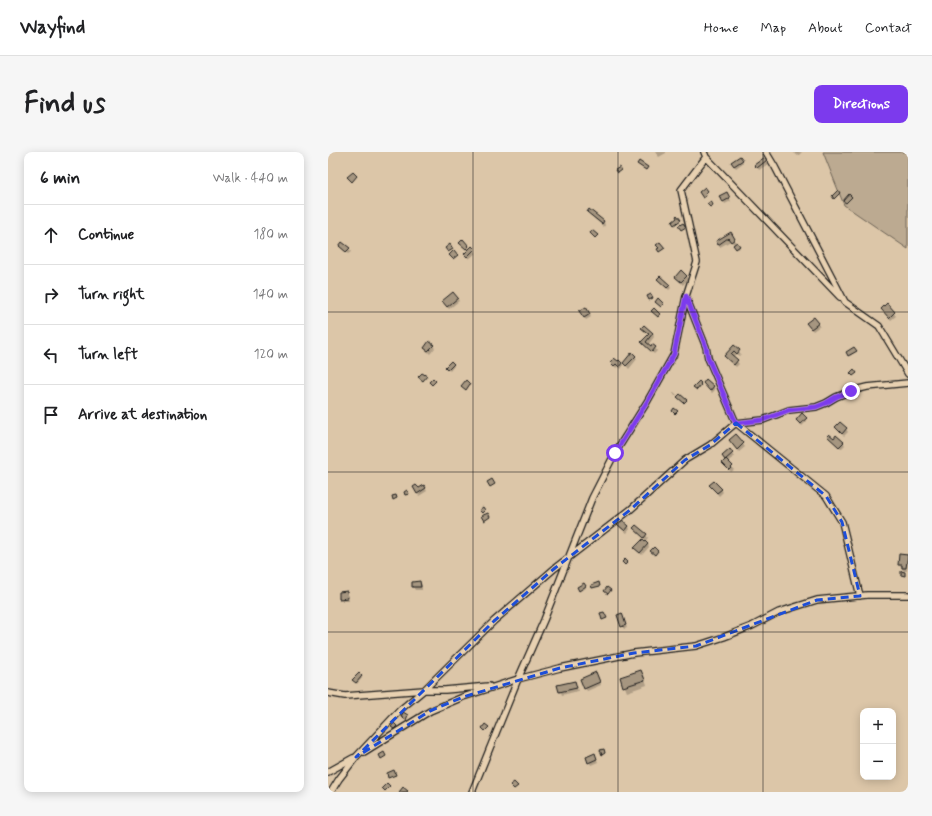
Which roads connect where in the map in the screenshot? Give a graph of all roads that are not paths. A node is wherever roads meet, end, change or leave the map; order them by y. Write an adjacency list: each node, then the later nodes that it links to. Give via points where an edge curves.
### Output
1 (766, 152): 4 (street)
2 (705, 155): 3 (street, via 681,190 697,262); 4 (street)
3 (686, 296): 7 (street, via 708,358); 8 (street, via 674,354 615,453 592,498)
4 (844, 302): 5 (street, via 879,326)
5 (908, 374)
6 (908, 383): 7 (street, via 867,387 851,391 816,407 789,410 763,420)
7 (736, 423): 8 (street, via 710,445 685,460 630,510); 10 (street, via 826,496 842,522)
8 (569, 557): 11 (street); 13 (street, via 494,621)
9 (908, 595): 10 (street)
10 (860, 596): 11 (street, via 817,600 779,612 752,626 696,646 627,654)
11 (518, 679): 12 (street); 18 (street)
12 (499, 685): 13 (street); 15 (street, via 463,696 430,711)
13 (424, 690): 14 (street, via 345,696); 15 (street)
14 (328, 693)
15 (356, 756): 16 (street); 17 (street)
16 (328, 772)
17 (331, 792)
18 (472, 792)

